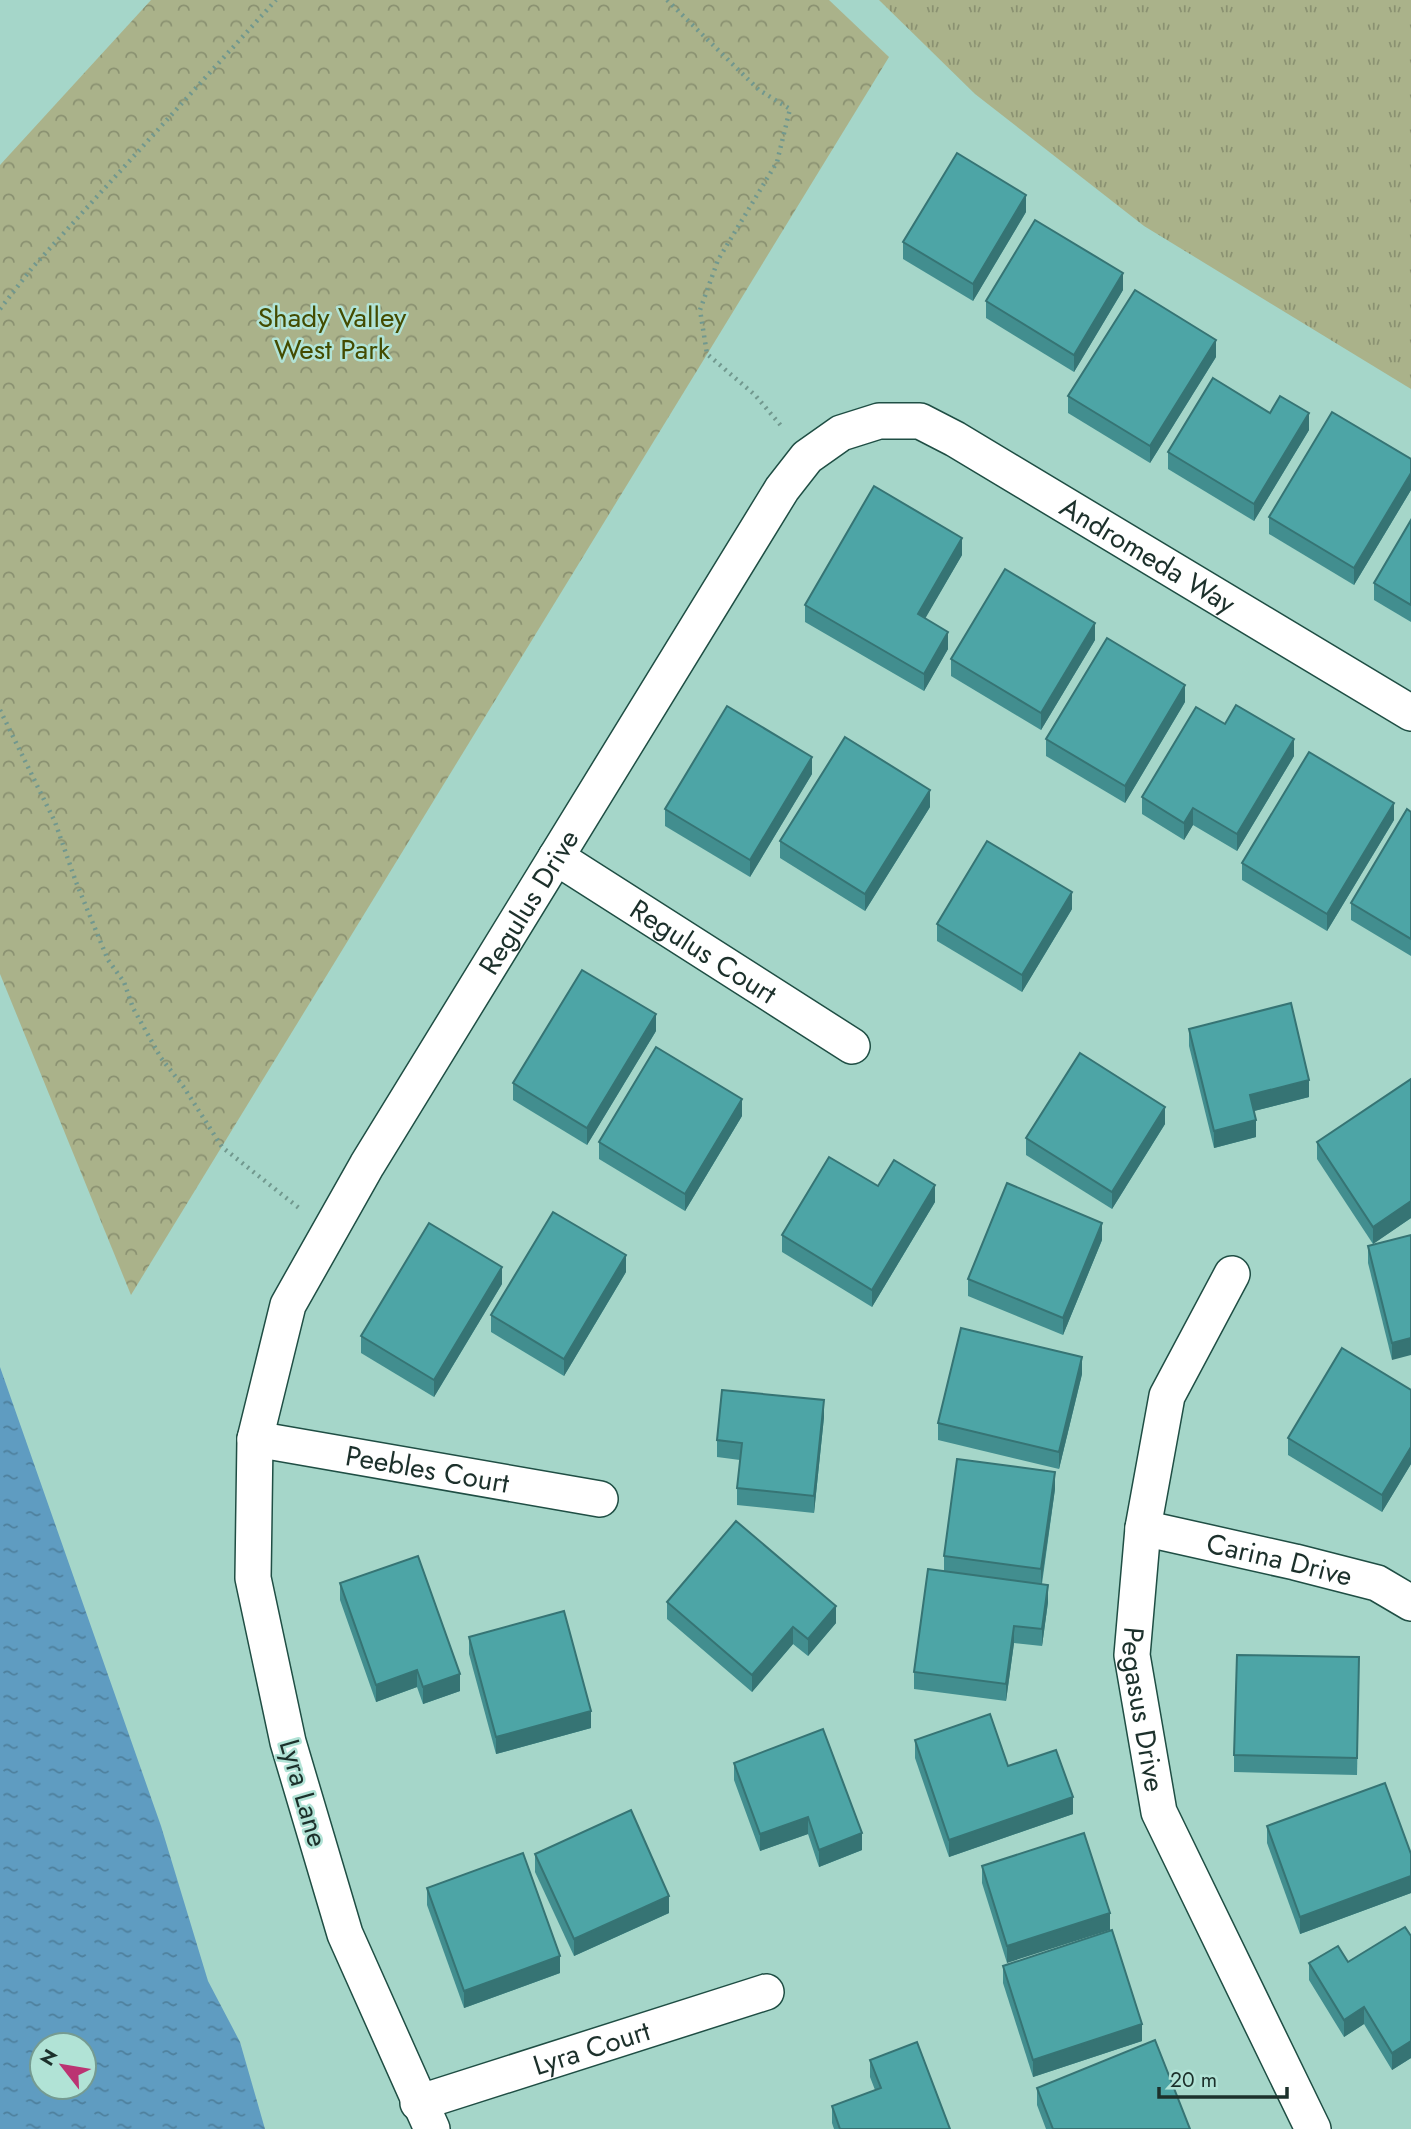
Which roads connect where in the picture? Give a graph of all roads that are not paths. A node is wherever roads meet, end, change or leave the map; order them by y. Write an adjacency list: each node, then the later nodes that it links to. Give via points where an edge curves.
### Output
1 (879, 421): 2 (street, Andromeda Way, via 920,421 956,439); 3 (street, Regulus Drive, via 841,433 807,457 782,489)
2 (1411, 713)
3 (556, 857): 4 (street, Regulus Court); 6 (street, Regulus Drive, via 367,1166 288,1305)
4 (852, 1046)
5 (1232, 1274): 8 (street, Pegasus Drive, via 1167,1396)
6 (256, 1438): 7 (street, Peebles Court); 11 (street, Lyra Lane, via 253,1578 288,1742 345,1934)
7 (600, 1499)
8 (1143, 1528): 9 (street, Carina Drive, via 1377,1583); 12 (street, Pegasus Drive, via 1132,1655 1159,1812)
9 (1411, 1603)
10 (766, 1992): 11 (street, Lyra Court)
11 (425, 2116)
12 (1313, 2129)

